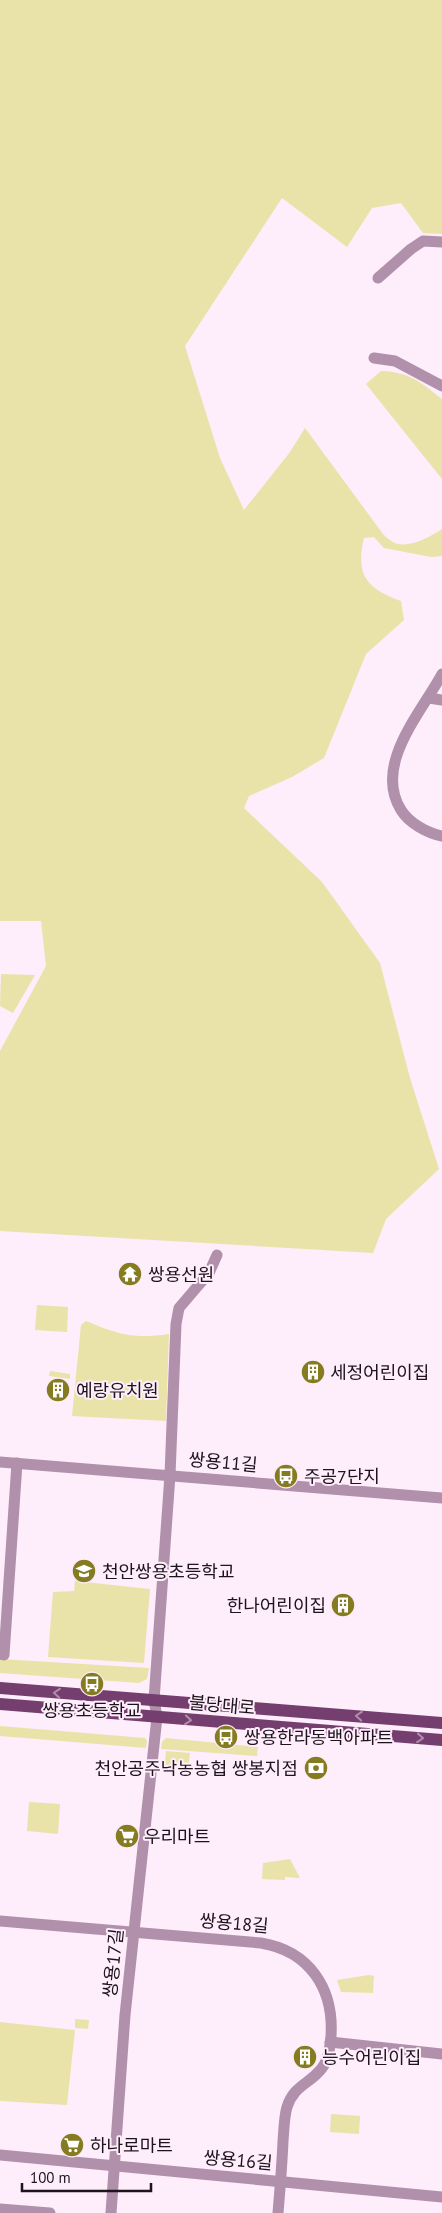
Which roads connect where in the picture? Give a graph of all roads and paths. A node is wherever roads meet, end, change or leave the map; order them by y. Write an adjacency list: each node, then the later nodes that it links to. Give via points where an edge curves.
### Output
1 (442, 242): 2 (street, via 423,241)
2 (378, 278)
3 (374, 358): 4 (street, via 395,362)
4 (442, 386)
5 (442, 674): 6 (street)
6 (429, 698): 7 (street); 8 (street, via 393,763 392,784 396,801 405,816 417,826)
7 (442, 700)
8 (442, 836)
9 (217, 1255): 12 (street, 쌍용17길, via 209,1273 179,1308)
10 (0, 1462): 11 (street, 쌍용11길)
11 (17, 1463): 12 (street, 쌍용11길); 14 (street)
12 (170, 1475): 13 (street, 쌍용11길); 17 (street, 쌍용17길)
13 (442, 1498)
14 (5, 1571): 15 (street, via 4,1654)
15 (0, 1654)
16 (0, 1688): 17 (main road, 불당대로, one-way to 16)
17 (154, 1700): 19 (street, 쌍용17길); 20 (main road, 불당대로, one-way to 17)
18 (0, 1704): 19 (main road, 불당대로)
19 (157, 1717): 21 (main road, 불당대로, one-way to 21); 23 (street, 쌍용17길)
20 (442, 1723)
21 (442, 1740)
22 (0, 1922): 23 (street, 쌍용18길)
23 (134, 1932): 24 (street, 쌍용18길, via 261,1942 287,1950 308,1965 320,1982 330,2009); 27 (street, 쌍용17길)
24 (330, 2042): 25 (street); 28 (street, 쌍용18길, via 323,2068 294,2091 286,2108)
25 (442, 2054)
26 (0, 2155): 27 (street, 쌍용16길)
27 (114, 2166): 28 (street, 쌍용16길); 33 (street, 쌍용17길)
28 (280, 2181): 29 (street, 쌍용16길); 34 (street, 쌍용18길)
29 (442, 2196)
30 (0, 2208): 31 (street)
31 (28, 2212): 32 (street)
32 (50, 2213)
33 (111, 2213)
34 (278, 2213)

